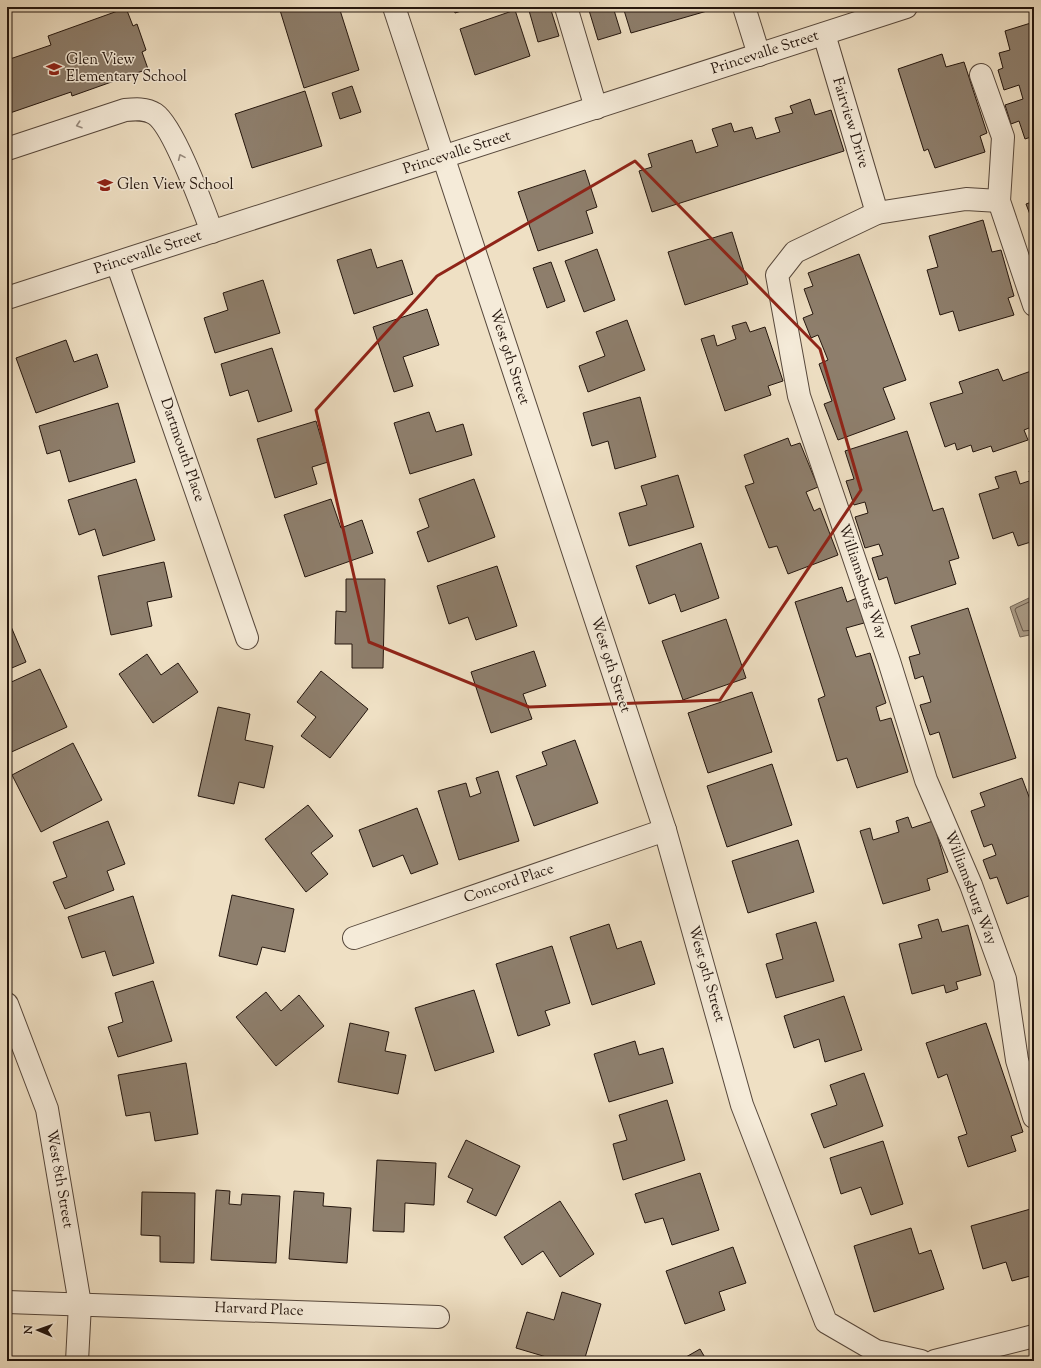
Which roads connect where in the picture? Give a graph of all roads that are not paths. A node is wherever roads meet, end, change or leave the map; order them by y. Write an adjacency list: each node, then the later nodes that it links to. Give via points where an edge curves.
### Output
1 (394, 7): 10 (street, West 9th Street)
2 (566, 7): 8 (street)
3 (744, 7): 6 (street)
4 (906, 7): 5 (street, Princevalle Street)
5 (824, 34): 6 (street, Princevalle Street); 12 (street, Fairview Drive)
6 (759, 55): 8 (street, Princevalle Street)
7 (981, 75): 11 (street, via 1003,137)
8 (596, 108): 10 (street, Princevalle Street)
9 (7, 149): 13 (street, one-way to 9, via 177,148 164,124 155,114 140,109 125,110)
10 (443, 157): 13 (street, Princevalle Street); 18 (street, West 9th Street)
11 (999, 201): 12 (street, Williamsburg Way, via 966,199); 16 (street)
12 (877, 213): 21 (street, Williamsburg Way, via 795,252 777,275 799,396 889,661 926,780 971,885 1005,979)
13 (212, 232): 14 (street, Princevalle Street)
14 (117, 263): 15 (street, Princevalle Street); 17 (street, Dartmouth Place)
15 (7, 298)
16 (1034, 305)
17 (247, 638)
18 (665, 830): 19 (street, Concord Place); 28 (street, West 9th Street, via 742,1105 826,1322 876,1351)
19 (354, 938)
20 (7, 1004): 24 (street, West 8th Street, via 47,1109)
21 (1025, 1057): 22 (street, Williamsburg Way)
22 (1034, 1117)
23 (7, 1302): 24 (street, Harvard Place)
24 (80, 1304): 25 (street, Harvard Place); 27 (street, West 8th Street)
25 (438, 1317)
26 (1034, 1336): 29 (street)
27 (77, 1361)
28 (922, 1361)
29 (935, 1361)

